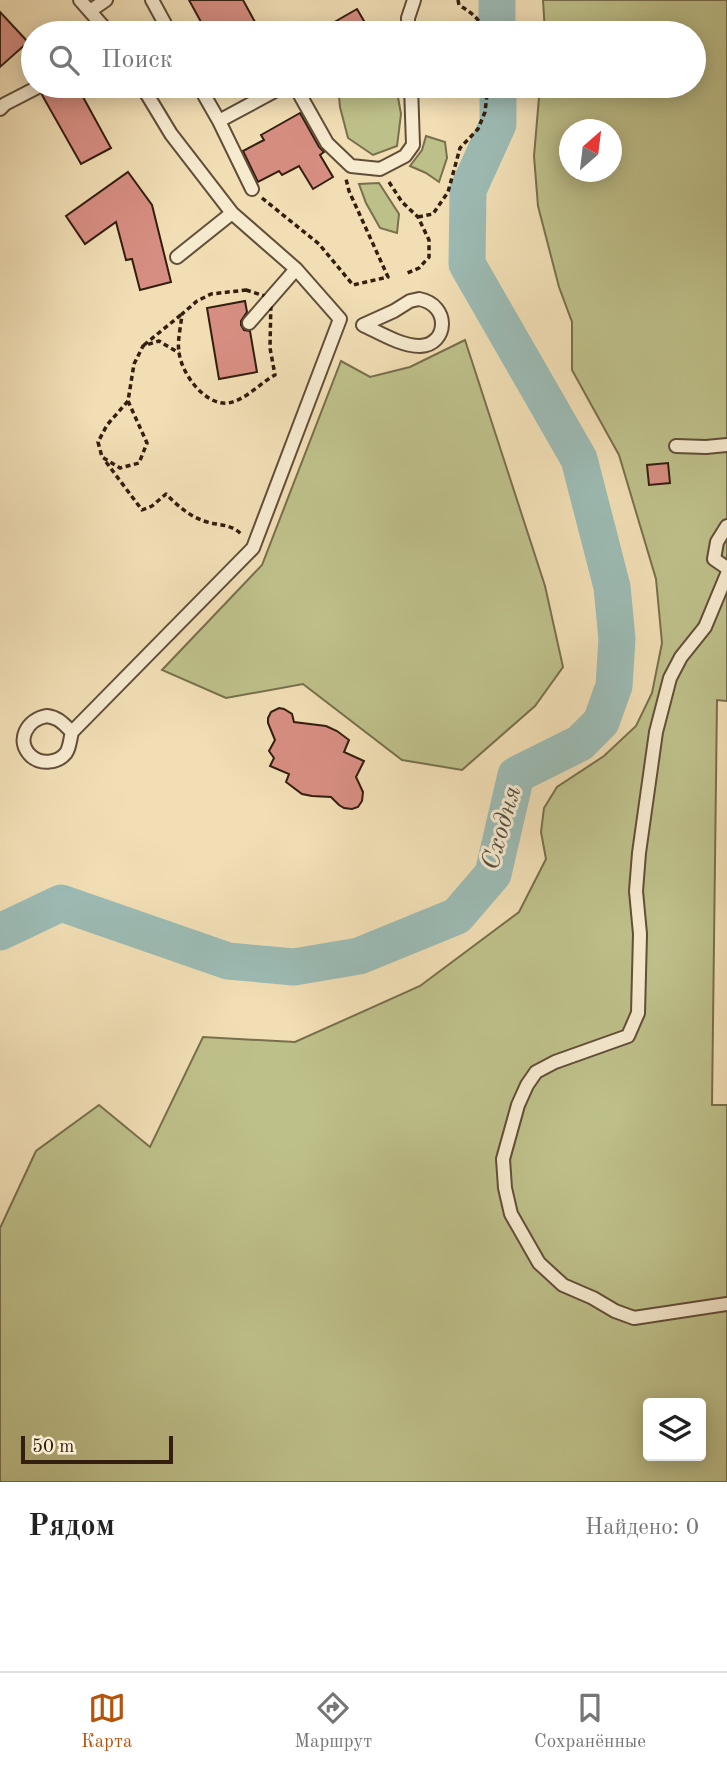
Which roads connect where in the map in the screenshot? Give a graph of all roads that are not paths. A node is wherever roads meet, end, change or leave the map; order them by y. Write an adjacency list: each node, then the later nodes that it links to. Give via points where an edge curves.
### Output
1 (80, 0): 5 (lane)
2 (106, 0): 5 (lane)
3 (152, 0): 7 (lane)
4 (414, 0): 8 (lane)
5 (90, 11): 6 (lane)
6 (99, 21)
7 (163, 21)
8 (408, 21)
9 (21, 96): 15 (lane)
10 (149, 98): 18 (lane)
11 (206, 98): 16 (lane)
12 (262, 98): 16 (lane)
13 (302, 98): 14 (lane, via 327,143 351,166 380,169 405,156 413,145)
14 (411, 98)
15 (0, 109)
16 (219, 121): 17 (lane)
17 (251, 189)
18 (232, 213): 19 (lane); 20 (lane)
19 (177, 257)
20 (296, 269): 21 (lane); 22 (lane)
21 (340, 319): 23 (lane); 29 (lane, via 253,548)
22 (249, 324)
23 (363, 325): 23 (lane, via 421,346 437,337 442,321 434,305 419,299)
24 (727, 445): 25 (lane)
25 (676, 446)
26 (727, 526): 27 (lane, via 713,559)
27 (727, 568)
28 (727, 575): 30 (lane, via 705,627 670,678 656,732 636,891 638,1013 628,1036 536,1072 518,1105 503,1159 511,1214 539,1263 564,1285 634,1318)
29 (72, 732)
30 (727, 1304)

